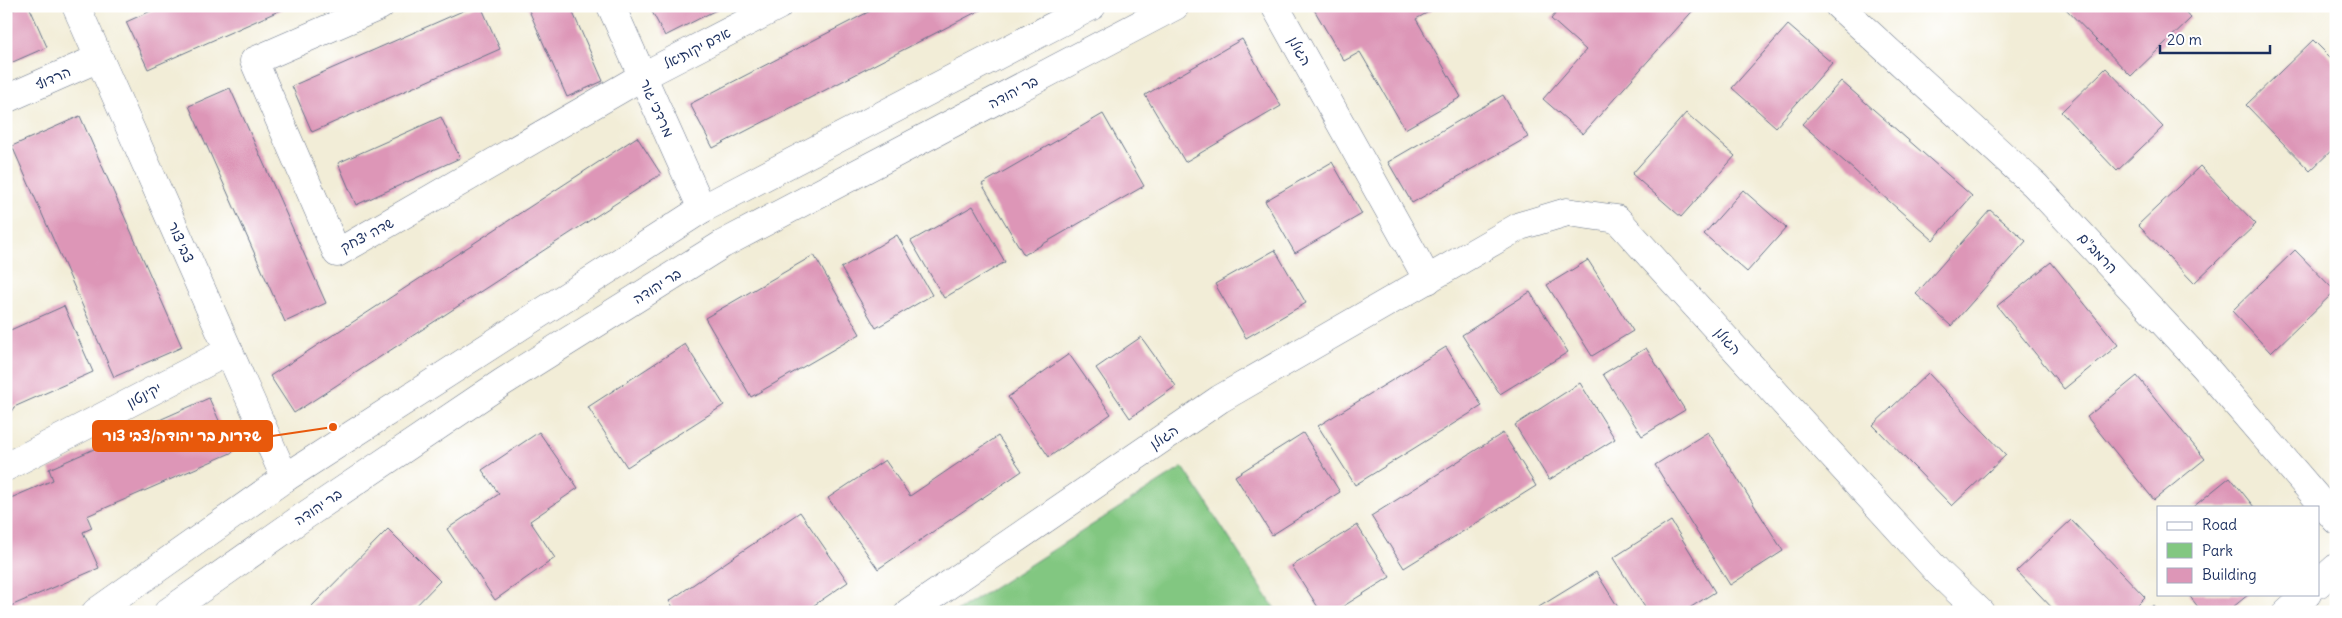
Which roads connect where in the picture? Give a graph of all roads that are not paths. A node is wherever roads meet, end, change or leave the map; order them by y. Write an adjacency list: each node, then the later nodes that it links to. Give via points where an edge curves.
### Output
1 (76, 6): 9 (street, צבי צור)
2 (380, 6): 10 (street, שדה יצחק, via 254,61 338,253)
3 (611, 6): 10 (street, מרדכי גור)
4 (778, 6): 10 (street, אדם יקותיאל)
5 (1092, 6): 12 (street)
6 (1175, 6): 22 (street, בר יהודה, via 724,244 503,382)
7 (1275, 6): 13 (street, הגולן)
8 (1839, 6): 17 (street, הרמב"ם, via 2035,185 2204,366)
9 (99, 58): 11 (street, הרדוף); 14 (street, צבי צור)
10 (643, 76): 12 (street, מרדכי גור)
11 (6, 99)
12 (702, 209): 16 (street)
13 (1428, 280): 23 (street, הגולן, via 1220,399); 24 (street, הגולן, via 1520,226 1567,212 1617,219 1939,573)
14 (229, 351): 15 (street, יקינטון); 16 (street, צבי צור)
15 (6, 467)
16 (285, 478): 21 (street)
17 (2336, 520)
18 (2336, 568): 19 (street)
19 (2320, 582)
20 (2305, 596): 25 (street)
21 (96, 612)
22 (168, 612)
23 (909, 612)
24 (1980, 612)
25 (2288, 612)

